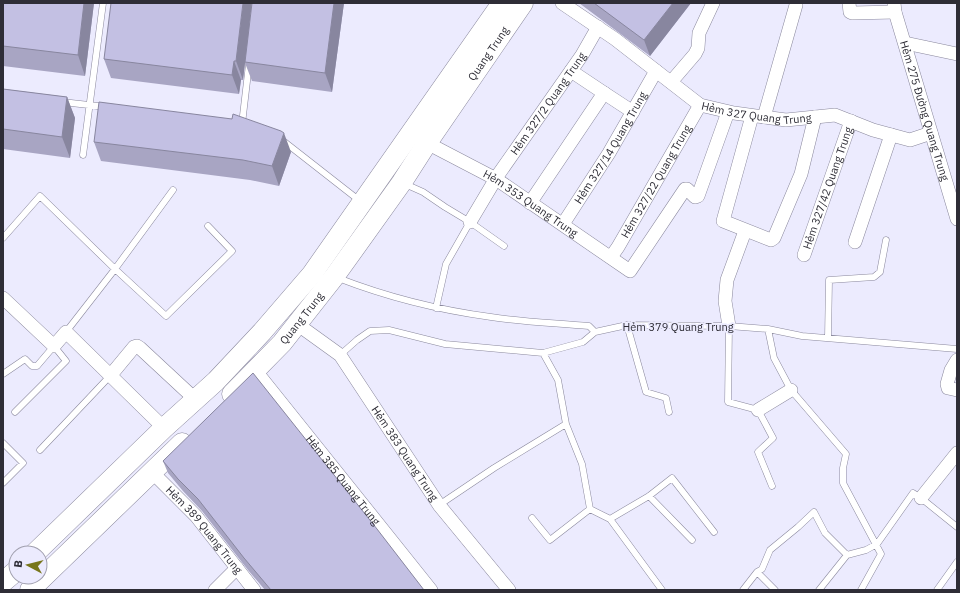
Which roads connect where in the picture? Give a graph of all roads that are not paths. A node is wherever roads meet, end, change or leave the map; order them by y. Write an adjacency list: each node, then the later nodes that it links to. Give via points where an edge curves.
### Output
1 (103, 3): 18 (lane)
2 (502, 3): 36 (main road, Quang Trung)
3 (523, 3): 30 (main road, Quang Trung)
4 (562, 3): 9 (street, Hẻm 327 Quang Trung)
5 (713, 3): 15 (street, via 699,33 695,54)
6 (849, 3): 8 (street, via 852,13)
7 (796, 5): 23 (street)
8 (895, 8): 10 (street, Hẻm 275 Đường Quang Trung)
9 (598, 27): 13 (street, Hẻm 327/2 Quang Trung); 14 (street, Hẻm 327 Quang Trung)
10 (905, 43): 11 (street); 27 (street, Hẻm 275 Đường Quang Trung)
11 (957, 54)
12 (250, 57): 26 (lane, via 245,125)
13 (571, 71): 16 (street); 32 (street, Hẻm 327/2 Quang Trung)
14 (656, 71): 15 (street, Hẻm 327 Quang Trung); 21 (street, Hẻm 327/14 Quang Trung)
15 (671, 82): 19 (street, Hẻm 327 Quang Trung)
16 (604, 93): 21 (street); 37 (street)
17 (58, 101): 18 (lane)
18 (90, 105): 20 (lane); 31 (lane)
19 (700, 105): 22 (street, Hẻm 327 Quang Trung); 48 (street, Hẻm 327/22 Quang Trung)
20 (112, 108)
21 (633, 112): 40 (street, Hẻm 327/14 Quang Trung, via 610,153)
22 (728, 112): 23 (street, Hẻm 327 Quang Trung); 48 (street, Hẻm 353 Quang Trung, via 698,196 695,197 685,189 630,271)
23 (758, 116): 24 (street, Hẻm 327 Quang Trung, via 786,120); 42 (street, via 723,221)
24 (815, 117): 25 (street, Hẻm 327 Quang Trung, via 835,115); 42 (street, via 801,174 774,238 771,240)
25 (851, 122): 28 (street, Hẻm 327 Quang Trung); 47 (street, Hẻm 327/42 Quang Trung)
26 (234, 124)
27 (931, 133): 28 (street, Hẻm 327 Quang Trung, via 910,140); 34 (street, Hẻm 275 Đường Quang Trung)
28 (891, 135): 45 (street)
29 (278, 136): 36 (lane)
30 (427, 143): 32 (street, Hẻm 353 Quang Trung); 33 (main road, Quang Trung)
31 (83, 155)
32 (496, 179): 37 (street, Hẻm 353 Quang Trung); 39 (street, Hẻm 327/2 Quang Trung)
33 (402, 182): 39 (lane, via 423,192); 50 (main road, Quang Trung)
34 (952, 186): 38 (street, Hẻm 275 Đường Quang Trung)
35 (173, 190): 49 (lane)
36 (362, 202): 53 (main road, Quang Trung, via 312,274)
37 (530, 203): 40 (street, Hẻm 353 Quang Trung)
38 (957, 219)
39 (470, 222): 46 (lane); 52 (lane, via 446,264)
40 (563, 224): 48 (street, Hẻm 353 Quang Trung)
41 (208, 226): 49 (lane, via 232,251 166,316)
42 (745, 231): 56 (street, via 727,280 725,301)
43 (3, 238): 49 (lane, via 40,196)
44 (886, 240): 60 (lane, via 880,272 874,277 829,280)
45 (855, 242)
46 (504, 246)
47 (804, 255)
48 (611, 257)
49 (115, 269): 58 (lane)
50 (334, 277): 52 (lane, via 373,291); 54 (main road, Quang Trung)
51 (3, 298): 61 (street)
52 (436, 308): 59 (lane, via 492,318 589,326)
53 (281, 310): 54 (main road); 71 (main road, Quang Trung)
54 (297, 324): 64 (street, Hẻm 383 Quang Trung); 66 (main road, Quang Trung)
55 (627, 325): 56 (lane, Hẻm 379 Quang Trung); 59 (lane, Hẻm 379 Quang Trung); 75 (lane, via 646,392 666,398)
56 (729, 326): 57 (lane, Hẻm 379 Quang Trung); 73 (lane, via 728,402)
57 (768, 329): 60 (lane, Hẻm 379 Quang Trung); 69 (lane, via 774,358)
58 (66, 332): 61 (street); 68 (street)
59 (595, 332): 63 (lane, via 583,342)
60 (828, 338): 62 (lane, Hẻm 379 Quang Trung)
61 (54, 346): 67 (lane, via 37,366 32,366 24,359); 74 (lane, via 66,361)
62 (957, 349)
63 (543, 353): 64 (lane, via 445,344 389,330 370,331); 76 (lane, via 558,380)
64 (340, 355): 87 (street, Hẻm 383 Quang Trung)
65 (957, 360): 70 (street, via 946,384 948,388)
66 (255, 370): 72 (main road, Quang Trung); 105 (street, Hẻm 385 Quang Trung)
67 (3, 374)
68 (110, 376): 71 (street, via 137,346); 77 (street); 80 (lane)
69 (790, 390): 73 (street); 94 (lane, via 846,454 843,483)
70 (957, 390)
71 (196, 400): 77 (main road, Quang Trung)
72 (217, 409)
73 (758, 410): 84 (lane, via 773,438 758,452)
74 (15, 412)
75 (669, 412)
76 (566, 424): 87 (lane); 88 (lane, via 582,464)
77 (164, 428): 95 (main road, Quang Trung)
78 (196, 430): 82 (main road)
79 (3, 443): 83 (lane, via 23,463)
80 (40, 450)
81 (957, 452): 86 (street)
82 (152, 472): 98 (street, Hẻm 389 Quang Trung, via 196,516); 102 (main road)
83 (3, 483)
84 (772, 486)
85 (649, 496): 90 (lane); 92 (lane, via 672,478); 93 (lane)
86 (921, 498): 91 (lane); 94 (lane, via 913,493)
87 (439, 505): 106 (street, Hẻm 383 Quang Trung)
88 (590, 509): 89 (lane, via 550,540); 90 (lane)
89 (532, 518)
90 (610, 519): 107 (lane)
91 (957, 527)
92 (714, 532)
93 (692, 540)
94 (877, 544): 96 (lane); 111 (lane, via 881,554)
95 (43, 545)
96 (847, 555): 99 (lane, via 825,533 814,512 770,550 762,569); 110 (lane)
97 (957, 562): 112 (lane)
98 (237, 568): 103 (street); 104 (street, Hẻm 389 Quang Trung)
99 (757, 572): 108 (lane); 109 (lane)
100 (3, 587): 101 (main road)
101 (6, 590)
102 (30, 590)
103 (216, 590)
104 (254, 590)
105 (431, 590)
106 (509, 590)
107 (662, 590)
108 (743, 590)
109 (775, 590)
110 (818, 590)
111 (861, 590)
112 (937, 590)

